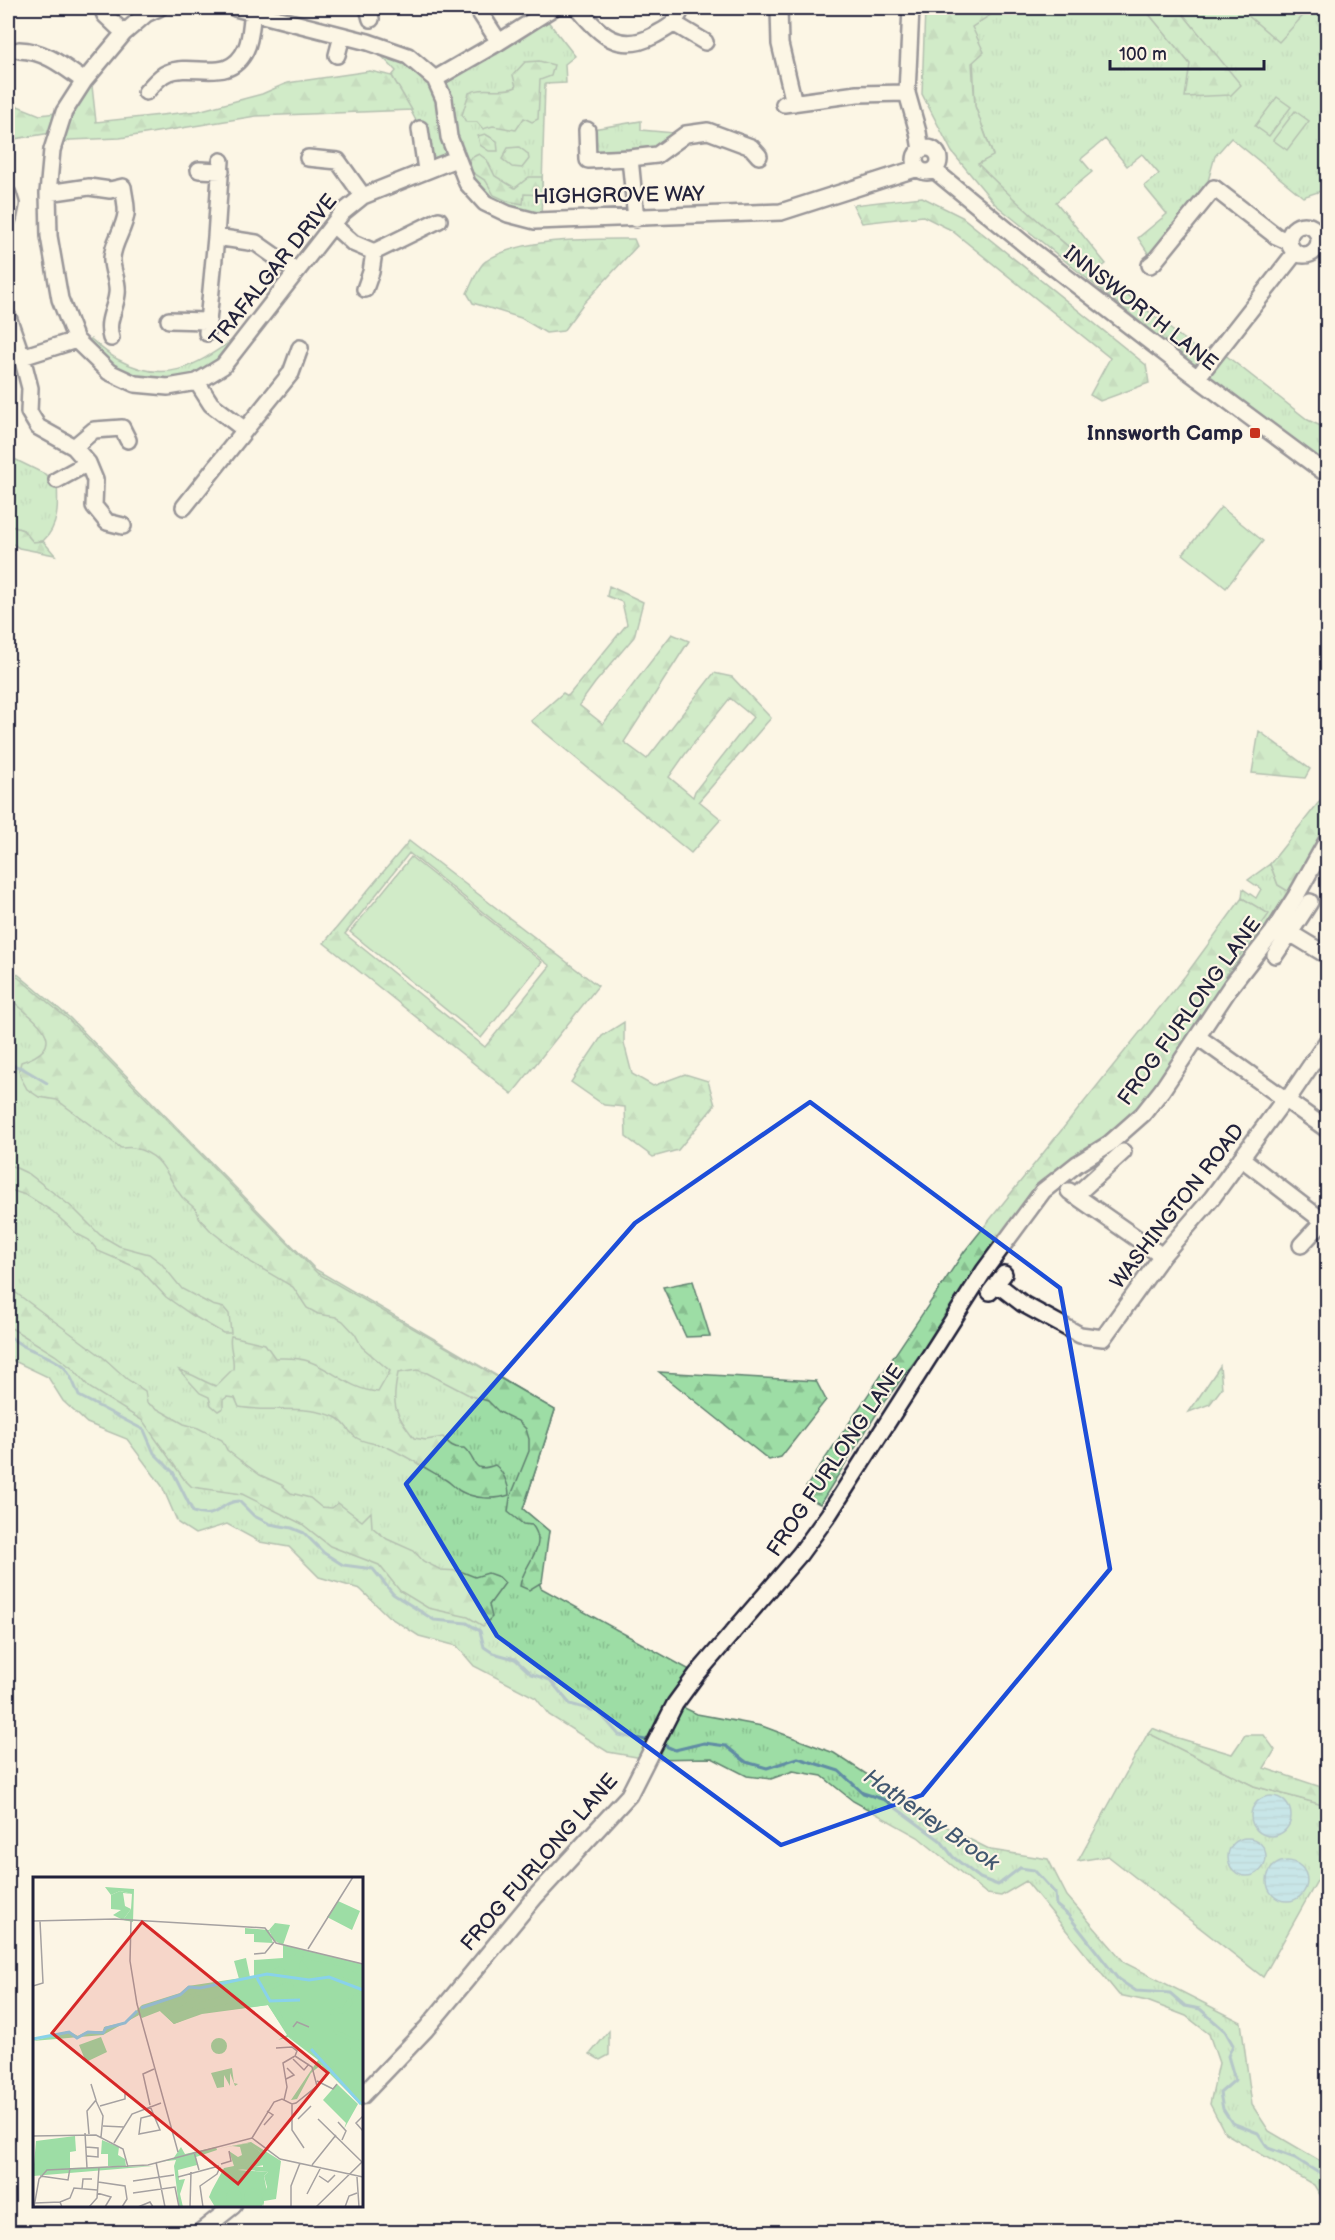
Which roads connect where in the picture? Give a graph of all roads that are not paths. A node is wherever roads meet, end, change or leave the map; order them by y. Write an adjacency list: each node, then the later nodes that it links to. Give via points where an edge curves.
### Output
1 (102, 8): 13 (street)
2 (159, 8): 13 (street)
3 (235, 8): 10 (street, HIGHGROVE WAY)
4 (477, 8): 15 (street)
5 (552, 8): 15 (street)
6 (578, 8): 12 (street, via 594,27 618,43 641,42)
7 (682, 8): 12 (street)
8 (779, 8): 22 (street, via 789,104 857,94)
9 (911, 8): 22 (street)
10 (253, 12): 11 (street, HIGHGROVE WAY); 21 (street, via 246,49 234,64 217,72 183,68 164,74)
11 (274, 12): 14 (street, HIGHGROVE WAY)
12 (675, 24): 16 (street)
13 (124, 33): 20 (street)
14 (342, 36): 18 (street); 19 (street, HIGHGROVE WAY, via 408,56)
15 (499, 42): 19 (street)
16 (705, 42)
17 (19, 50): 20 (street, via 33,50 52,58)
18 (337, 55)
19 (435, 79): 29 (street, HIGHGROVE WAY, via 444,99)
20 (84, 81): 34 (street, TRAFALGAR DRIVE, via 64,112 52,150)
21 (146, 92)
22 (907, 93): 26 (street)
23 (420, 129): 32 (street)
24 (587, 130): 28 (street, via 588,166)
25 (757, 147): 28 (street, via 708,131 686,134 657,155)
26 (921, 150): 30 (street, via 915,160); 33 (street, via 929,148 936,152 939,161)
27 (308, 158): 35 (street, via 338,161)
28 (630, 158): 36 (street)
29 (456, 159): 32 (street, TRAFALGAR DRIVE); 36 (street, HIGHGROVE WAY, via 467,183 485,203 508,214 535,221)
30 (918, 168): 33 (street); 36 (street, HIGHGROVE WAY, via 781,212)
31 (199, 170): 39 (street, via 221,166)
32 (426, 170): 35 (street, TRAFALGAR DRIVE)
33 (934, 170): 52 (street, INNSWORTH LANE)
34 (48, 193): 48 (street, via 128,186 127,212 113,247 116,300); 49 (street, TRAFALGAR DRIVE, via 49,236 60,299)
35 (363, 196): 38 (street, TRAFALGAR DRIVE)
36 (636, 219)
37 (430, 221): 42 (street)
38 (333, 225): 42 (street, via 353,243); 44 (street, TRAFALGAR DRIVE)
39 (216, 237): 44 (street, via 256,243); 47 (street, via 207,327)
40 (1323, 243): 41 (street, via 1307,256); 41 (street, via 1314,226 1302,224 1291,230)
41 (1292, 248): 43 (street, via 1214,188); 52 (street)
42 (374, 252): 45 (street)
43 (1150, 265)
44 (296, 271): 53 (street, TRAFALGAR DRIVE, via 223,366)
45 (365, 290)
46 (8, 317): 50 (street)
47 (169, 320)
48 (105, 330)
49 (76, 340): 50 (street); 53 (street, TRAFALGAR DRIVE, via 109,372 135,384 168,387)
50 (22, 357): 56 (street, via 30,388 28,412 38,427)
51 (301, 357): 55 (street)
52 (1197, 378): 58 (street, INNSWORTH LANE)
53 (197, 382): 55 (street, via 211,404)
54 (124, 429): 56 (street, via 94,430)
55 (245, 430): 60 (street)
56 (74, 447): 57 (street)
57 (88, 463): 59 (street); 61 (street, via 95,480 94,506 105,526)
58 (1328, 475)
59 (57, 480)
60 (187, 498)
61 (123, 526)
62 (1328, 839): 67 (street, FROG FURLONG LANE, via 1279,923)
63 (1310, 902): 64 (street)
64 (1290, 933): 65 (street); 66 (street)
65 (1275, 955)
66 (1328, 956)
67 (1198, 1036): 69 (street); 77 (street, FROG FURLONG LANE, via 1143,1114 1109,1144 1043,1191 984,1271 829,1514 675,1704 629,1795 535,1897 426,2029)
68 (1328, 1040): 69 (street, WASHINGTON ROAD)
69 (1285, 1101): 70 (street); 72 (street, WASHINGTON ROAD)
70 (1328, 1130)
71 (1123, 1152): 75 (street, via 1072,1194)
72 (1241, 1158): 73 (street); 75 (street, WASHINGTON ROAD)
73 (1325, 1218): 74 (street)
74 (1301, 1245)
75 (1162, 1256): 76 (street, WASHINGTON ROAD, via 1103,1338 1080,1335 1023,1304)
76 (997, 1283)
77 (363, 2095)
78 (231, 2207): 79 (street)
79 (200, 2232)

